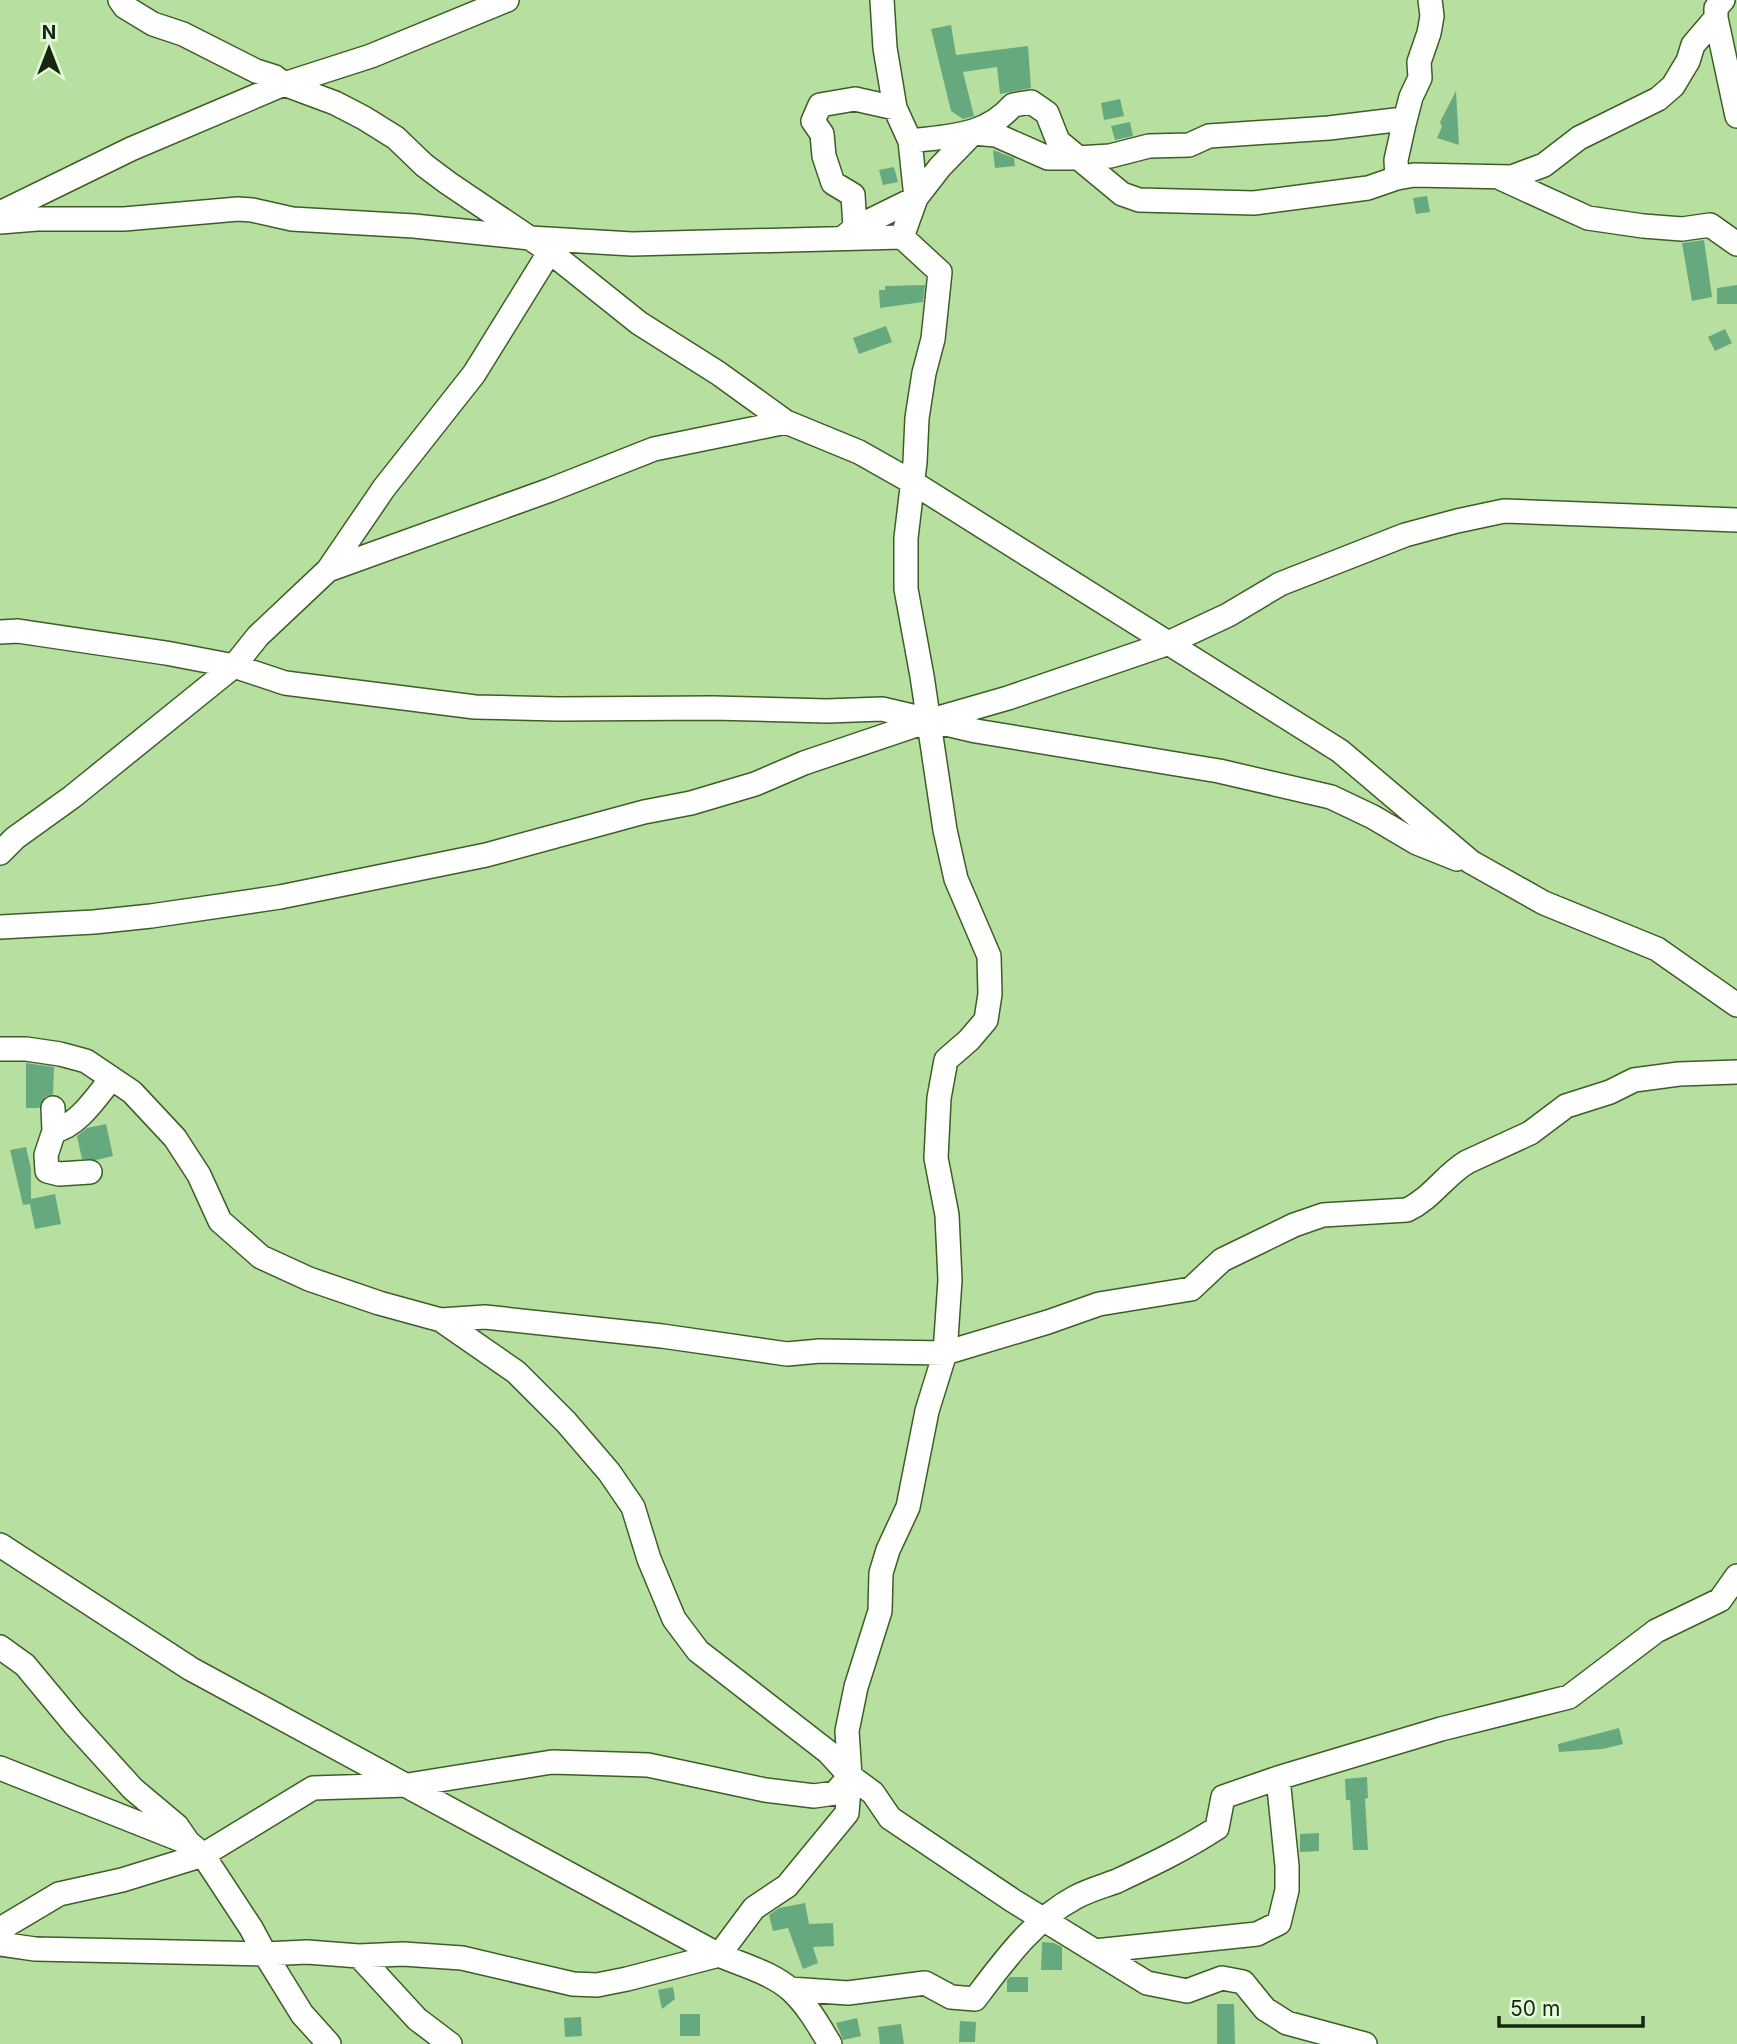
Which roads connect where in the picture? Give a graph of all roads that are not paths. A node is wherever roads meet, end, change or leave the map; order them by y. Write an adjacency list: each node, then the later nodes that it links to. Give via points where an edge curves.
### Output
1 (120, 0): 7 (street, via 153,24)
2 (507, 0): 7 (street, via 372,55)
3 (882, 0): 8 (street)
4 (1430, 0): 10 (street, via 1432,16 1419,62 1420,78)
5 (1720, 9): 6 (street); 9 (street); 14 (street, via 1693,45 1673,86 1658,99 1579,138 1544,165 1512,177)
6 (1737, 33)
7 (284, 84): 17 (street, via 131,149); 21 (street, via 335,103 375,125 448,183)
8 (895, 108): 12 (street); 19 (street, via 855,99 820,105 813,121 822,134 833,183 853,195)
9 (1737, 116)
10 (1404, 124): 13 (street, via 1372,121 1209,136 1189,145 1149,146); 15 (street)
11 (973, 133): 12 (street); 13 (street, via 996,135 1048,158); 13 (street, via 1002,117 1013,105 1031,102 1047,113 1058,141); 16 (street)
12 (909, 141): 16 (street)
13 (1077, 158): 15 (street, via 1122,194 1139,200 1254,203 1368,188)
14 (1495, 176): 15 (street); 22 (street, via 1588,218 1682,229 1710,225)
15 (1397, 178)
16 (916, 198): 19 (street); 20 (street)
17 (0, 213)
18 (0, 222): 21 (street, via 124,219 245,209 292,219 414,226)
19 (850, 233): 20 (street); 21 (street, via 697,244)
20 (902, 237): 24 (street, via 940,272 933,339 917,418)
21 (546, 243): 23 (street, via 639,323); 26 (street, via 474,374 384,488)
22 (1737, 244)
23 (786, 422): 24 (street, via 859,452); 26 (street, via 654,449)
24 (912, 482): 28 (street); 30 (street, via 906,589)
25 (1737, 520): 28 (street, via 1504,511 1457,521 1405,535 1280,584)
26 (328, 570): 29 (street, via 258,636)
27 (0, 632): 29 (street, via 18,631)
28 (1166, 644): 30 (street); 32 (street, via 1340,751)
29 (234, 666): 30 (street, via 285,683 475,707 882,709); 31 (street)
30 (928, 721): 32 (street, via 1219,771 1331,797 1418,843); 33 (street, via 755,784 486,855 280,897 152,916); 42 (street, via 956,879 989,956 986,1020 946,1060 939,1098 936,1158 947,1215 950,1280)
31 (0, 853)
32 (1471, 862): 34 (street, via 1544,903 1657,949)
33 (0, 927)
34 (1737, 1005)
35 (0, 1049): 37 (street, via 26,1049 86,1061)
36 (1737, 1072): 42 (street, via 1634,1080 1566,1106 1530,1133 1467,1161 1408,1210 1323,1215 1222,1260 1191,1289 1099,1304)
37 (111, 1079): 38 (street, via 61,1130); 41 (street, via 132,1092 175,1138 220,1221 261,1257 309,1279)
38 (52, 1127): 39 (street, via 47,1171); 40 (street, via 37,1149)
39 (90, 1172)
40 (39, 1186)
41 (441, 1320): 42 (street, via 485,1317 787,1354); 47 (street, via 516,1372 609,1472 632,1507 674,1619 698,1651 828,1752)
42 (945, 1353): 47 (street, via 927,1410 908,1507 881,1573 880,1611 847,1731)
43 (0, 1545): 49 (street, via 191,1669)
44 (1737, 1576): 48 (street, via 1720,1600 1656,1631 1569,1697)
45 (0, 1647): 50 (street, via 25,1665 125,1780 177,1826)
46 (0, 1768): 50 (street)
47 (850, 1776): 49 (street, via 835,1793 814,1796 648,1765 552,1762); 51 (street, via 873,1793 890,1818); 56 (street, via 847,1813 786,1886 754,1908)
48 (1278, 1778): 51 (street, via 1223,1797 1217,1828 1191,1845 1076,1897); 54 (street, via 1287,1866 1279,1923 1257,1934)
49 (408, 1785): 50 (street, via 313,1788); 56 (street)
50 (195, 1849): 52 (street, via 122,1880 59,1894); 55 (street)
51 (1044, 1920): 54 (street); 58 (street, via 1010,1953 975,1999 951,1997 925,1983 848,1993)
52 (0, 1929)
53 (0, 1944): 55 (street, via 35,1949)
54 (1096, 1951): 64 (street, via 1147,1983 1186,1992 1222,1978 1242,1982 1265,2009 1287,2023)
55 (265, 1954): 57 (street); 60 (street, via 302,2014)
56 (719, 1955): 57 (street, via 597,1985 573,1984 462,1958); 58 (street)
57 (359, 1956): 61 (street, via 417,2019)
58 (790, 1989): 59 (street)
59 (807, 2008): 62 (street); 63 (street)
60 (329, 2044)
61 (450, 2044)
62 (810, 2044)
63 (831, 2044)
64 (1365, 2044)

